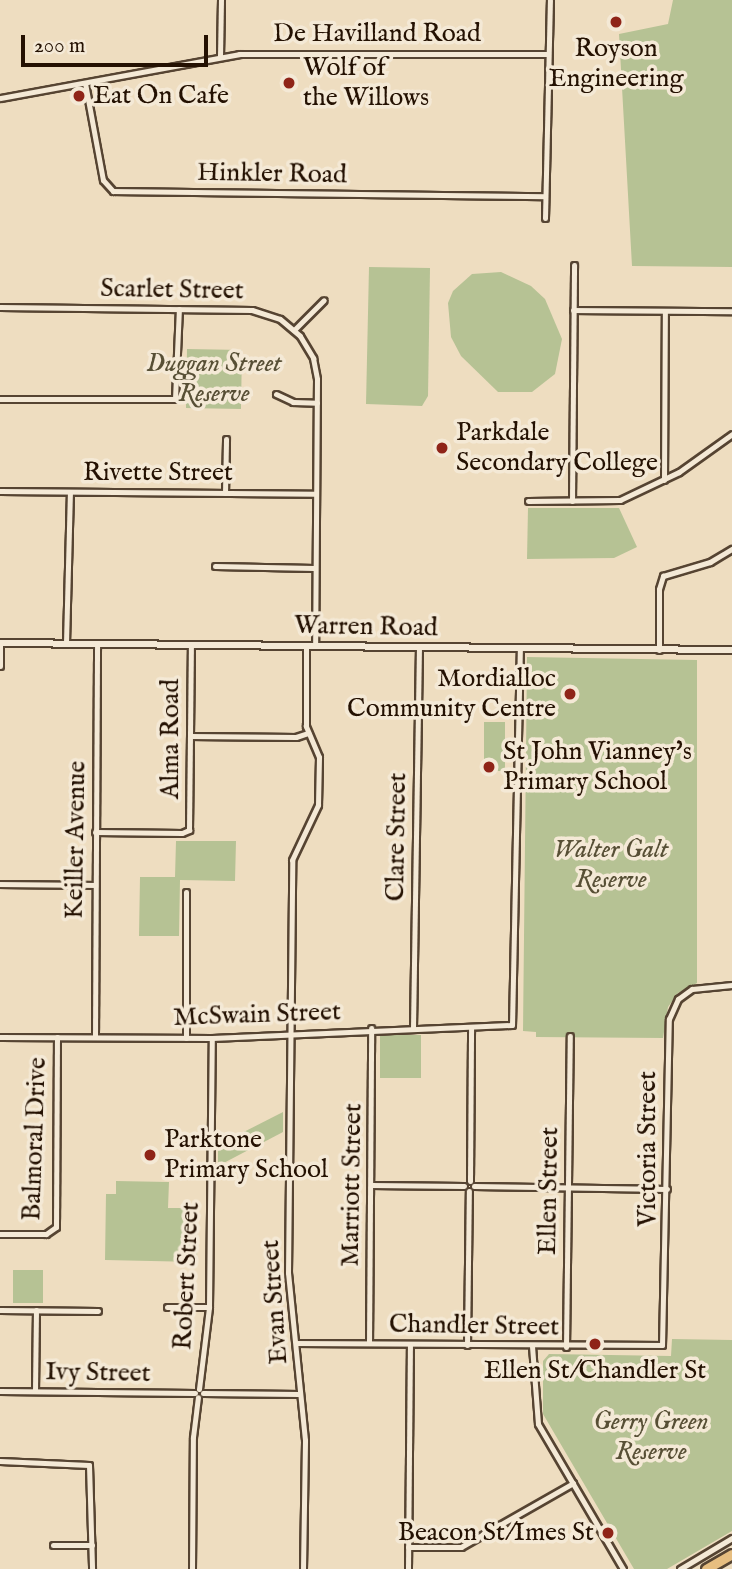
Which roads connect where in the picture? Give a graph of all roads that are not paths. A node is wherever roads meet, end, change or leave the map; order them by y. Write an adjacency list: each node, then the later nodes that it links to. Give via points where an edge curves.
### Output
1 (221, 0): 4 (street)
2 (550, 0): 3 (street)
3 (548, 54): 4 (street, De Havilland Road); 7 (street)
4 (220, 57): 5 (street, De Havilland Road)
5 (85, 83): 6 (street, De Havilland Road); 7 (street, Hinkler Road, via 103,180 113,191)
6 (0, 98)
7 (544, 196): 8 (street)
8 (544, 218)
9 (573, 265): 13 (street)
10 (324, 300): 16 (street)
11 (0, 307): 12 (street, Scarlet Street)
12 (180, 309): 16 (street, Scarlet Street, via 258,311); 18 (street, via 175,399)
13 (573, 310): 14 (street); 28 (street)
14 (665, 311): 15 (street); 22 (street)
15 (732, 311)
16 (294, 330): 19 (street, Scarlet Street, via 313,358)
17 (276, 394): 19 (street, via 293,402)
18 (0, 399)
19 (317, 403): 26 (street, Scarlet Street)
20 (732, 434): 22 (street)
21 (226, 439): 25 (street)
22 (664, 480): 28 (street, via 616,501)
23 (0, 491): 24 (street, Rivette Street)
24 (70, 492): 25 (street, Rivette Street); 33 (street)
25 (225, 493): 26 (street, Rivette Street)
26 (315, 494): 31 (street, Scarlet Street)
27 (527, 500): 28 (street)
28 (572, 501)
29 (732, 549): 39 (street, via 710,562 663,576)
30 (215, 566): 31 (street)
31 (314, 568): 36 (street, Scarlet Street)
32 (0, 643): 33 (street, Warren Road); 41 (street)
33 (66, 643): 34 (street, Warren Road)
34 (97, 644): 35 (street, Warren Road); 44 (street, Keiller Avenue)
35 (191, 645): 36 (street, Warren Road); 43 (street, Alma Road)
36 (311, 646): 37 (street, Warren Road); 42 (street, Scarlet Street)
37 (419, 647): 38 (street, Warren Road); 50 (street, Clare Street)
38 (520, 648): 39 (street, Warren Road); 51 (street, McSwain Street, via 513,1023 505,1028)
39 (659, 649): 40 (street, Warren Road)
40 (732, 650)
41 (0, 666)
42 (308, 733): 43 (street, via 296,737); 52 (street, Evan Street, via 319,758 318,805 292,856)
43 (190, 736): 44 (street, Alma Road, via 187,832)
44 (95, 832): 46 (street, Keiller Avenue)
45 (0, 884): 46 (street)
46 (95, 885): 56 (street, Keiller Avenue)
47 (186, 892): 57 (street)
48 (732, 985): 62 (street, Victoria Street, via 692,989 678,999 669,1014)
49 (371, 1028): 50 (street, McSwain Street); 52 (street, McSwain Street); 59 (street, Marriott Street)
50 (413, 1028): 51 (street, McSwain Street)
51 (471, 1028): 60 (street)
52 (291, 1032): 58 (street, McSwain Street); 69 (street, Evan Street, via 288,1273)
53 (570, 1036): 61 (street, Ellen Street)
54 (0, 1037): 55 (street, McSwain Street)
55 (57, 1037): 56 (street, McSwain Street); 63 (street, Balmoral Drive, via 56,1227 46,1234)
56 (95, 1037): 57 (street, McSwain Street)
57 (186, 1038): 58 (street, McSwain Street)
58 (212, 1038): 65 (street, Robert Street)
59 (371, 1185): 60 (street); 70 (street, Marriott Street)
60 (469, 1186): 61 (street); 72 (street)
61 (568, 1188): 62 (street); 74 (street, Ellen Street)
62 (667, 1189): 75 (street, Victoria Street, via 665,1336 662,1345)
63 (0, 1234)
64 (167, 1307): 65 (street)
65 (209, 1307): 78 (street, Robert Street)
66 (0, 1310): 67 (street)
67 (36, 1310): 68 (street); 77 (street)
68 (98, 1311)
69 (297, 1343): 70 (street, Chandler Street); 79 (street, Evan Street)
70 (369, 1343): 71 (street, Chandler Street)
71 (410, 1344): 72 (street, Chandler Street); 85 (street)
72 (467, 1345): 73 (street, Chandler Street)
73 (536, 1346): 74 (street, Chandler Street); 81 (street, via 536,1417)
74 (566, 1347): 75 (street, Chandler Street)
75 (650, 1348)
76 (0, 1391): 77 (street, Ivy Street)
77 (35, 1391): 78 (street, Ivy Street)
78 (199, 1393): 79 (street, Ivy Street); 88 (street, Robert Street, via 193,1437)
79 (299, 1394): 89 (street, Evan Street, via 305,1440)
80 (0, 1461): 84 (street, via 89,1465)
81 (573, 1483): 85 (street, via 461,1547); 91 (street)
82 (732, 1538): 92 (street)
83 (52, 1545): 84 (street)
84 (92, 1545): 87 (street)
85 (408, 1547): 90 (street)
86 (732, 1553): 93 (highway)
87 (92, 1569)
88 (192, 1569)
89 (303, 1569)
90 (408, 1569)
91 (623, 1569)
92 (680, 1569)
93 (706, 1569)

